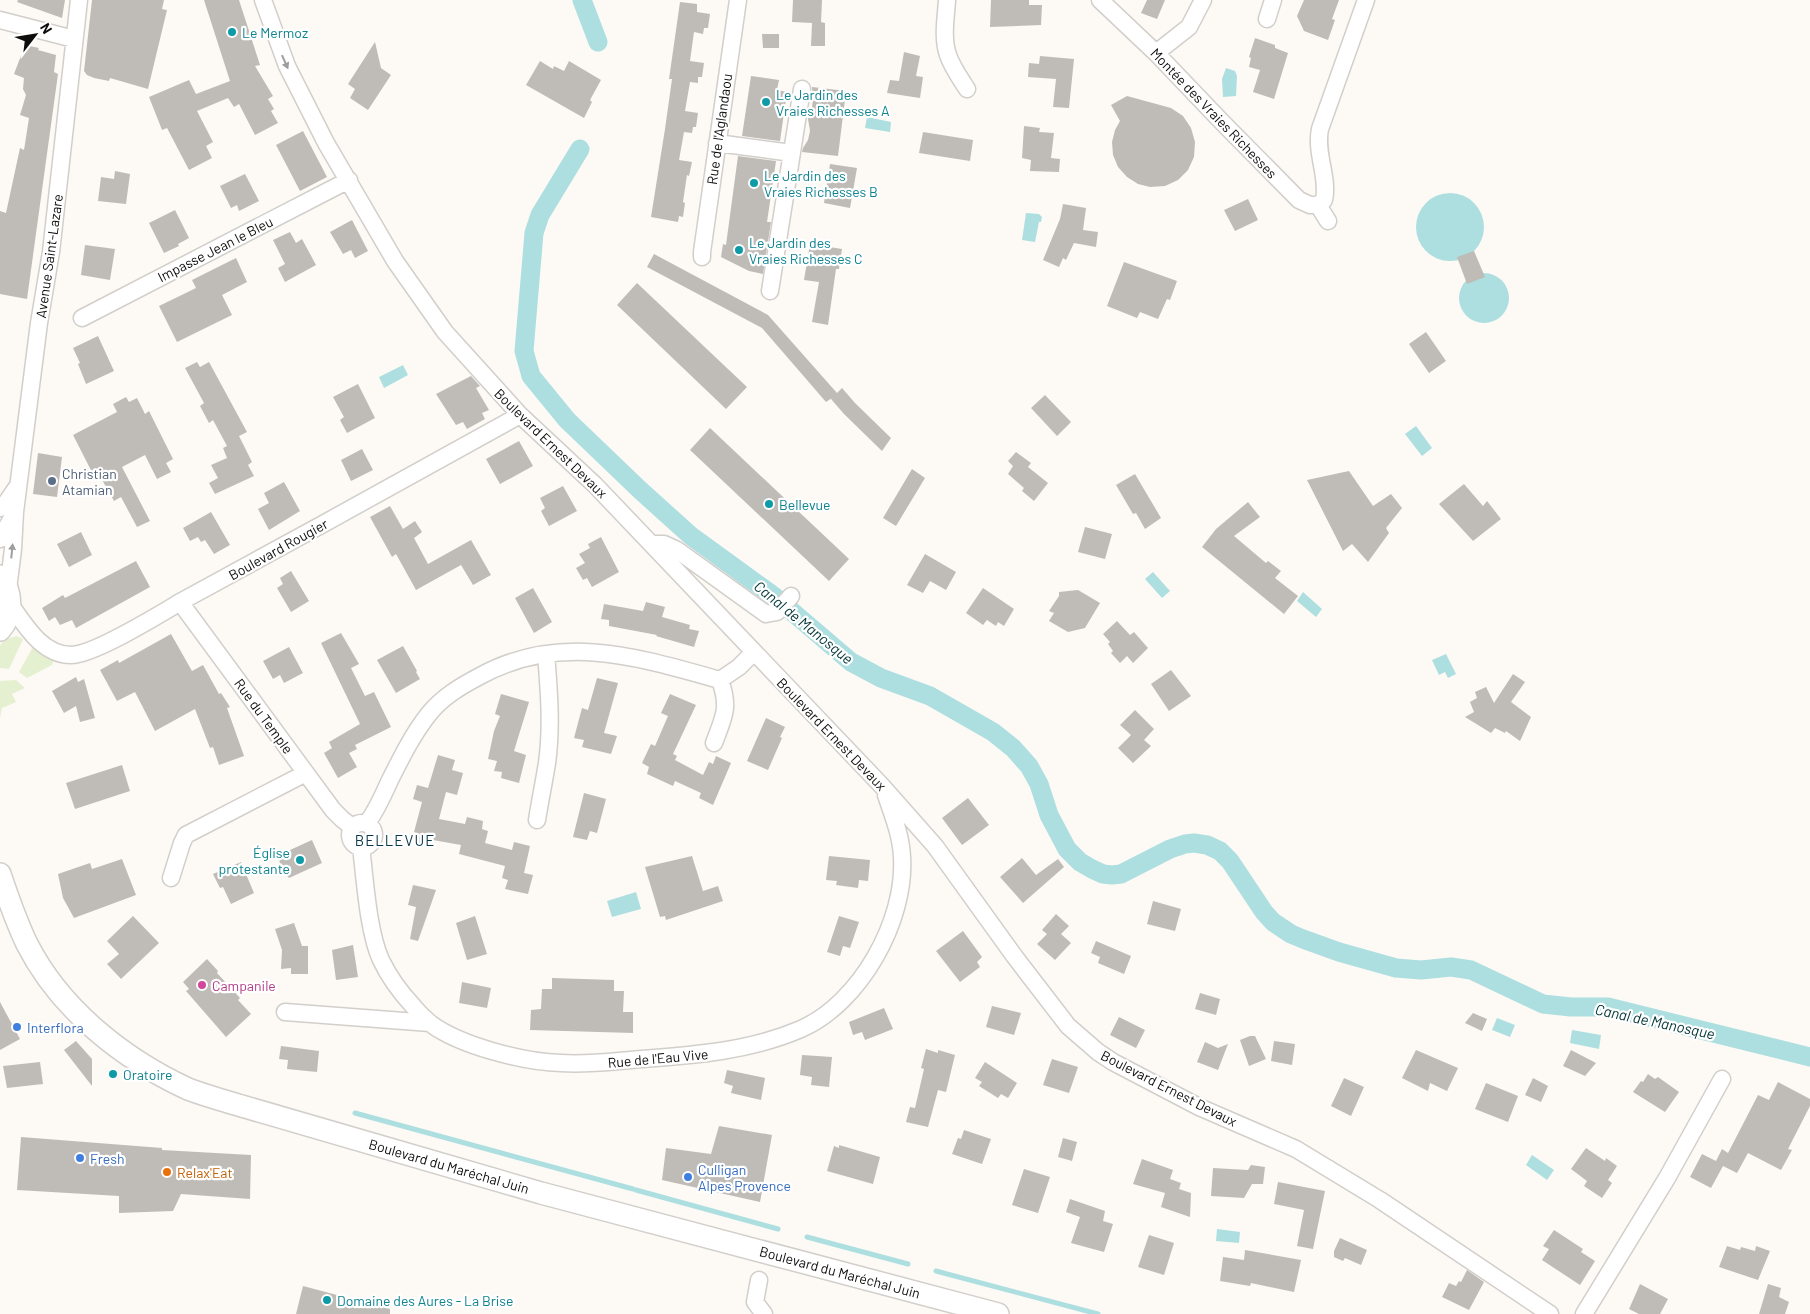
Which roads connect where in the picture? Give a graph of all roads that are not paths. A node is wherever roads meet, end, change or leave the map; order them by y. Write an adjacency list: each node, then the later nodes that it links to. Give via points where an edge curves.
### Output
1 (79, 0): 11 (street, Avenue Saint-Lazare)
2 (263, 0): 17 (street, Boulevard Ernest Devaux, one-way to 17, via 287,66 310,114)
3 (738, 0): 15 (street, Rue de l'Aglandaou)
4 (947, 0): 14 (street, via 945,38 948,54)
5 (1100, 0): 12 (street, Montée des Vraies Richesses)
6 (1203, 0): 12 (street, via 1189,27)
7 (1273, 0): 9 (street)
8 (1366, 0): 18 (street, via 1320,129 1319,154 1325,189 1324,200)
9 (1267, 19)
10 (0, 20): 11 (street)
11 (74, 38): 24 (street, Avenue Saint-Lazare, via 51,252 19,485)
12 (1156, 53): 18 (street, Montée des Vraies Richesses, via 1299,200 1310,205)
13 (802, 89): 16 (street)
14 (967, 89)
15 (717, 143): 16 (street); 20 (street, Rue de l'Aglandaou)
16 (792, 153): 21 (street)
17 (349, 180): 22 (street, Impasse Jean le Bleu); 23 (street, Boulevard Ernest Devaux, via 420,299 445,332)
18 (1318, 204): 19 (street)
19 (1328, 220)
20 (702, 258)
21 (770, 291)
22 (82, 318)
23 (520, 415): 26 (street, Boulevard Ernest Devaux); 29 (street, Boulevard Rougier)
24 (7, 510): 25 (street); 27 (street, Avenue Saint-Lazare, one-way to 24, via 13,549)
25 (0, 539)
26 (652, 544): 28 (street, via 664,544 676,550 763,612 770,614 779,610); 32 (street, Boulevard Ernest Devaux)
27 (6, 590): 30 (main road, via 8,616); 31 (street, Boulevard Rougier)
28 (791, 596)
29 (180, 602): 31 (street, Boulevard Rougier, via 90,651 78,654 54,652); 36 (street, Rue du Temple)
30 (1, 629): 31 (street, Boulevard Rougier, via 19,629)
31 (33, 636)
32 (754, 652): 34 (street); 37 (street, Boulevard Ernest Devaux)
33 (546, 654): 34 (street, via 587,651 624,655); 38 (street, via 549,737); 39 (street, via 499,667 446,697 418,729 375,814)
34 (720, 680): 35 (street, via 726,710)
35 (714, 744)
36 (306, 773): 39 (street, Rue du Temple, via 342,819); 41 (street, via 186,835)
37 (882, 786): 43 (street, Rue de l'Eau Vive, via 901,840 902,873 898,896 882,944 865,973 828,1013 815,1022 780,1037 710,1054 562,1064 516,1057 469,1044); 48 (street, Boulevard Ernest Devaux, via 935,846 1058,1015 1098,1052 1200,1107 1296,1149 1380,1200)
38 (536, 820)
39 (359, 825): 43 (street, Rue de l'Eau Vive, via 350,838 361,847 380,959 404,996)
40 (0, 874): 47 (main road, Boulevard du Maréchal Juin, via 28,945 64,998 121,1050 189,1089 541,1193)
41 (171, 878)
42 (285, 1012): 43 (street)
43 (430, 1023)
44 (1722, 1079): 49 (street, via 1667,1178)
45 (759, 1280): 46 (street, via 755,1302)
46 (764, 1314)
47 (998, 1314)
48 (1550, 1314)
49 (1584, 1314)

